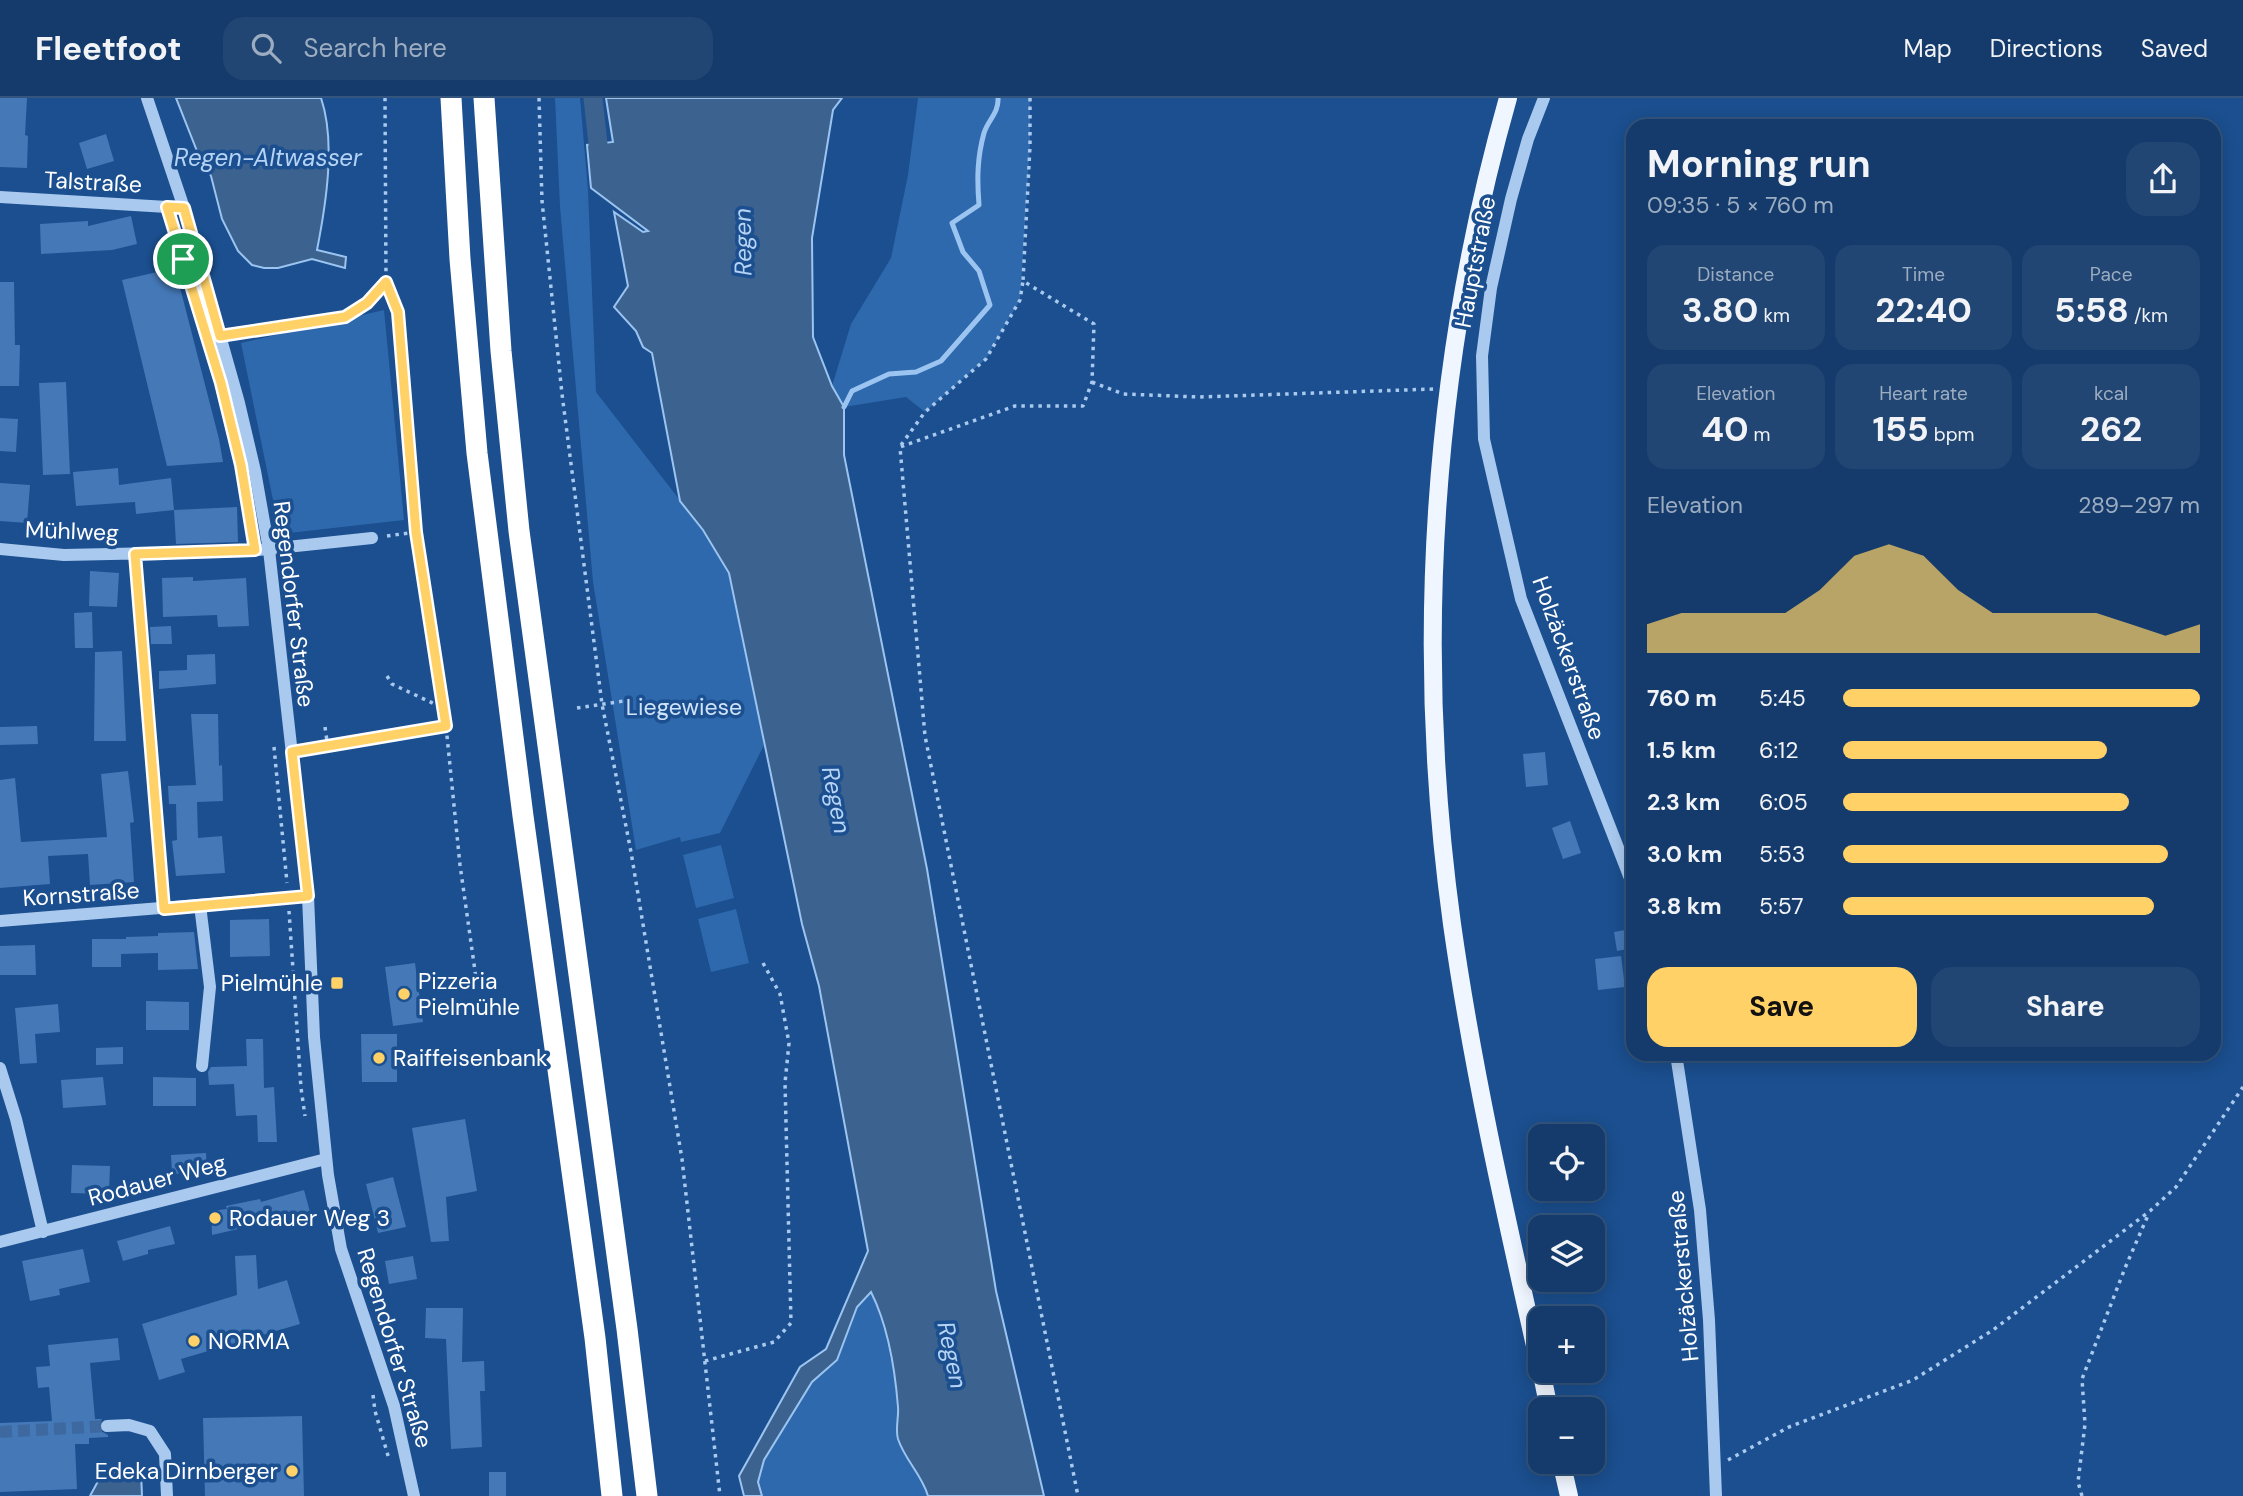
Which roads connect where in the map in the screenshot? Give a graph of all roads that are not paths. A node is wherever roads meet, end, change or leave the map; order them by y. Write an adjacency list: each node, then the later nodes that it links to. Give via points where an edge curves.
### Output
1 (147, 98): 7 (street, Regendorfer Straße)
2 (451, 98): 29 (highway, via 477,453)
3 (484, 98): 30 (highway, via 519,531)
4 (1508, 98): 24 (main road, Hauptstraße, via 1471,244 1449,385 1437,513 1434,716 1452,923 1472,1048)
5 (1544, 98): 8 (street, Hauptstraße, via 1511,199 1491,288 1482,356)
6 (0, 197): 7 (street, Talstraße)
7 (184, 208): 11 (street, Regendorfer Straße, via 239,403)
8 (1484, 439): 13 (street, Holzäckerstraße, via 1521,599)
9 (372, 537): 11 (street, Mühlweg)
10 (0, 549): 12 (street, Mühlweg, via 64,555)
11 (269, 550): 12 (street, Mühlweg); 14 (street, Regendorfer Straße)
12 (135, 554): 16 (street, Kornstraße)
13 (1626, 868)
14 (308, 896): 15 (street, Kornstraße); 21 (street, Regendorfer Straße, via 315,1050)
15 (200, 905): 16 (street, Kornstraße); 19 (street, via 210,986)
16 (164, 909): 17 (street, Kornstraße)
17 (0, 921)
18 (1677, 1061): 32 (street, Holzäckerstraße, via 1700,1210)
19 (201, 1066)
20 (0, 1068): 22 (street)
21 (326, 1159): 22 (street, Rodauer Weg); 28 (street, Regendorfer Straße, via 341,1249 394,1406)
22 (43, 1232): 23 (street, Rodauer Weg)
23 (0, 1242)
24 (1528, 1316)
25 (107, 1426): 27 (street, via 129,1425 150,1431 165,1454)
26 (1564, 1474): 31 (main road)
27 (166, 1496)
28 (414, 1496)
29 (612, 1496)
30 (647, 1496)
31 (1569, 1496)
32 (1716, 1496)

